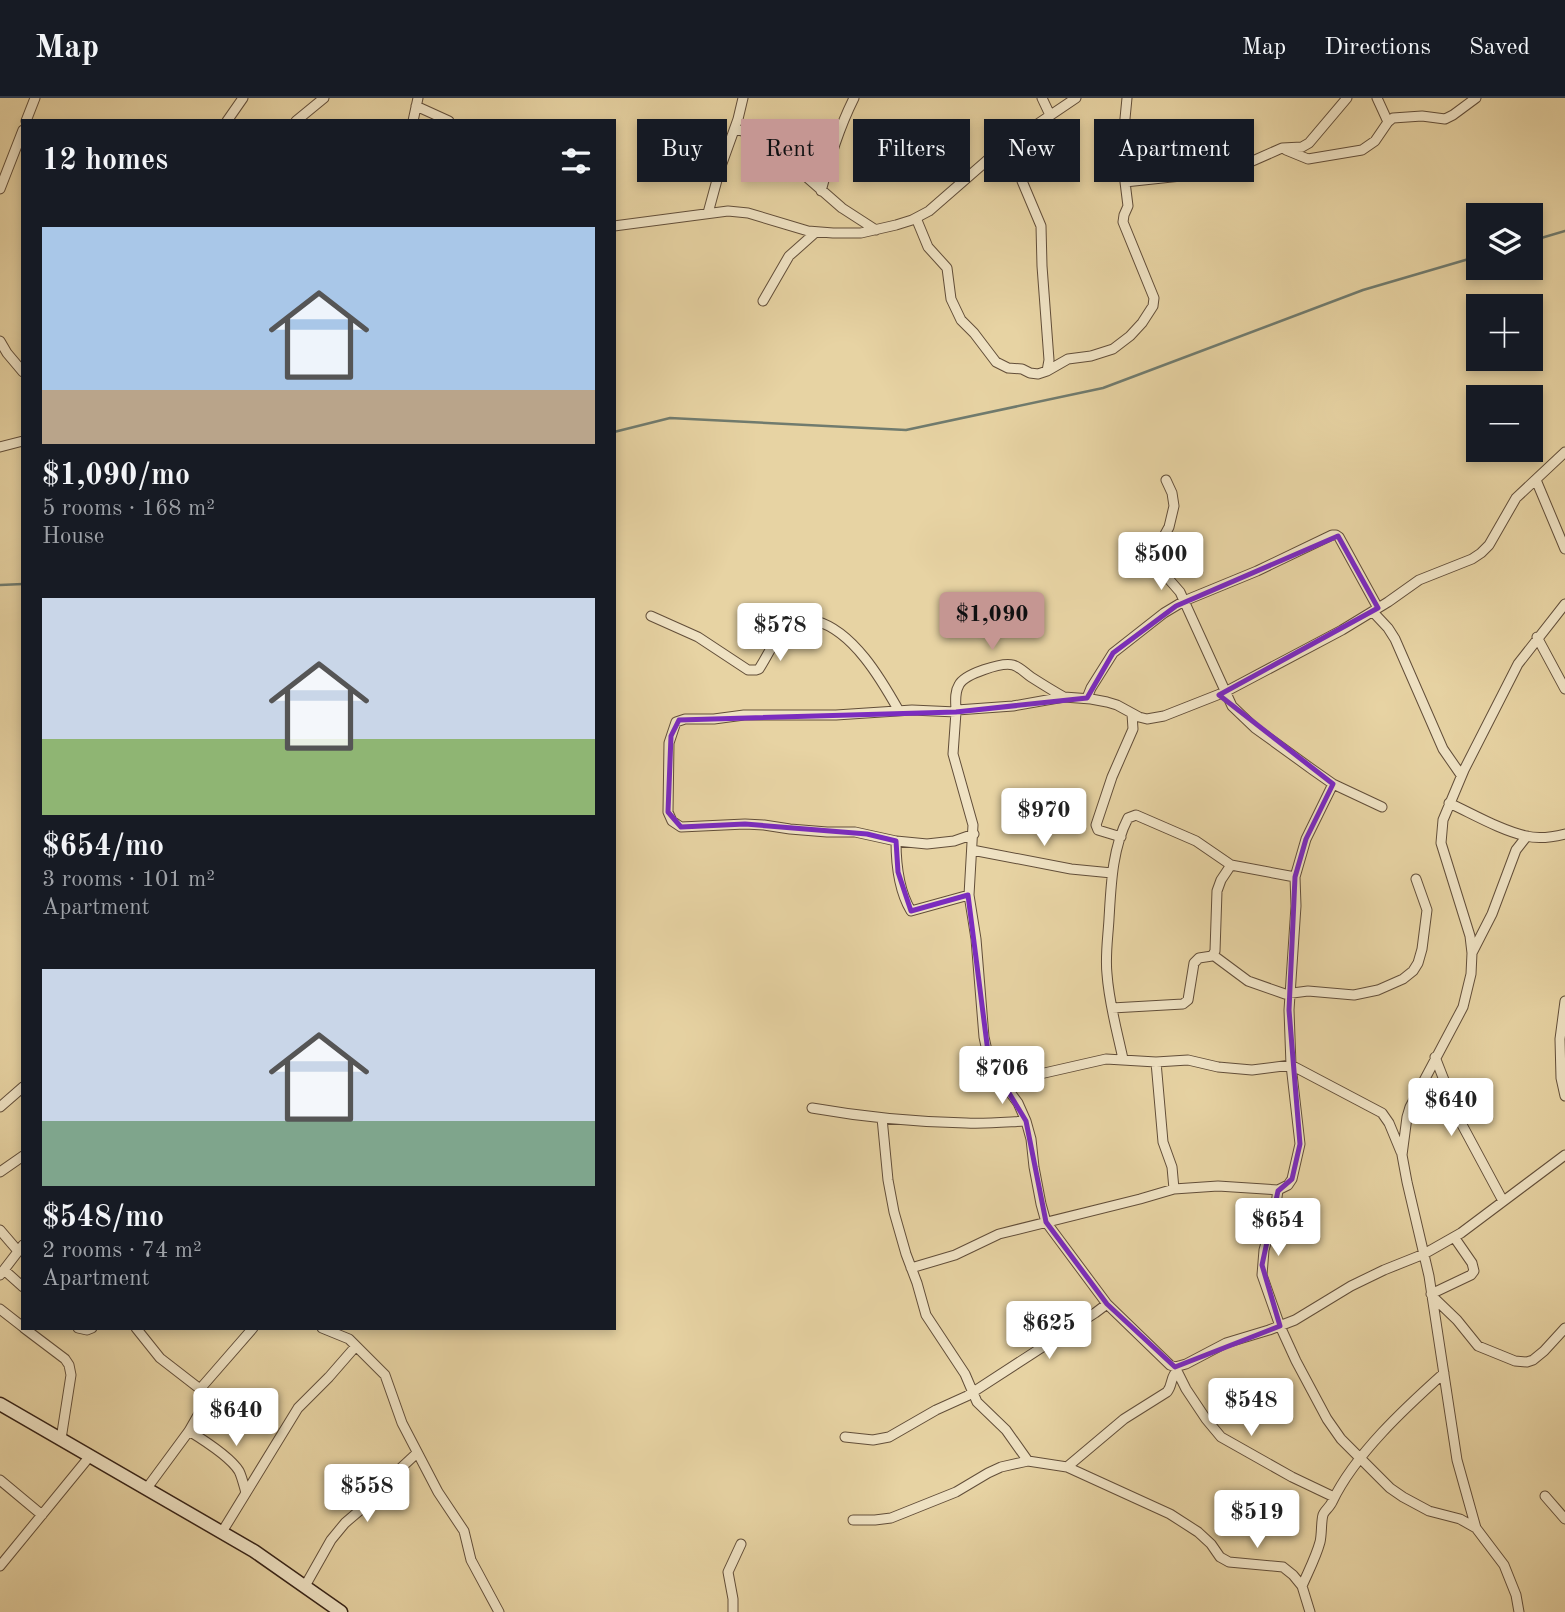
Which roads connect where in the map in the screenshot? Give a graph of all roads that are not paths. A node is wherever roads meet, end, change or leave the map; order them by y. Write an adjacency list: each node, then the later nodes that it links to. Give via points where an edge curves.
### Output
1 (35, 98): 14 (street)
2 (243, 98): 15 (street)
3 (324, 98): 16 (street)
4 (743, 98): 22 (street)
5 (854, 98): 30 (street, via 831,152)
6 (1042, 98): 13 (street)
7 (1076, 98): 13 (street)
8 (1127, 98): 20 (street)
9 (1347, 98): 24 (street, via 1309,144)
10 (1377, 98): 21 (street)
11 (1476, 98): 21 (street, via 1445,119 1395,117)
12 (415, 101): 17 (street); 18 (street)
13 (1050, 115): 19 (street)
14 (27, 119)
15 (228, 119)
16 (298, 119)
17 (413, 119)
18 (446, 119)
19 (1044, 119)
20 (1125, 119)
21 (1388, 122): 24 (street, via 1362,150 1308,159)
22 (735, 129): 30 (street, via 770,145); 31 (street)
23 (21, 135): 29 (street)
24 (1282, 148): 25 (street)
25 (1254, 160)
26 (984, 163): 32 (street)
27 (1022, 182): 39 (street, via 1041,226)
28 (1125, 182): 39 (street, via 1128,206 1123,222 1154,298 1153,306 1130,336 1112,349 1068,359)
29 (0, 188)
30 (821, 191): 34 (street)
31 (708, 213): 33 (street); 35 (street, via 748,213)
32 (916, 218): 34 (street); 39 (street, via 928,247 947,268 951,299 961,320 996,362 1034,374)
33 (616, 226)
34 (876, 230): 35 (street)
35 (816, 232): 36 (street, via 789,256)
36 (763, 301)
37 (0, 341): 38 (street)
38 (21, 370)
39 (1047, 371)
40 (21, 442): 41 (street)
41 (0, 447)
42 (1565, 452): 44 (street)
43 (1166, 480): 46 (street, via 1174,512 1155,554)
44 (1536, 480): 45 (street); 48 (street, via 1516,498 1481,553 1419,580)
45 (1565, 549)
46 (1184, 601): 48 (street, via 1334,534); 53 (street); 55 (street, via 1113,653)
47 (1565, 604): 50 (street)
48 (1376, 610): 53 (street); 59 (street, via 1395,639 1443,749)
49 (651, 615): 56 (street, via 753,671 792,623 801,619 821,622 868,662)
50 (1537, 637): 51 (street); 59 (street, via 1518,664)
51 (1562, 676): 52 (street)
52 (1565, 689)
53 (1225, 692): 58 (street, via 1164,716 1147,719); 60 (street, via 1232,706 1255,727)
54 (1064, 697): 55 (street); 57 (street); 57 (street, via 1020,668 1004,664 963,679 956,694)
55 (1087, 698): 58 (street)
56 (899, 711): 57 (street); 67 (street, via 679,720 669,743 667,793 668,812 681,827 764,825 855,832)
57 (956, 712): 63 (street, via 953,754)
58 (1132, 714): 66 (street, via 1133,729 1096,825 1098,830)
59 (1461, 775): 61 (street)
60 (1333, 784): 62 (street); 71 (street, via 1306,839)
61 (1449, 803): 65 (street); 74 (street, via 1441,843)
62 (1382, 807)
63 (974, 834): 67 (street, via 940,843); 68 (street)
64 (1565, 834): 65 (street)
65 (1527, 836): 74 (street, via 1516,850)
66 (1121, 837): 69 (street, via 1128,818 1136,815 1196,841); 70 (street)
67 (896, 841): 73 (street, via 898,872 911,911)
68 (972, 850): 70 (street); 73 (street)
69 (1231, 865): 71 (street); 75 (street, via 1217,891)
70 (1112, 873): 78 (street, via 1106,971)
71 (1295, 877): 76 (street)
72 (1416, 879): 76 (street, via 1427,920 1413,971 1363,993)
73 (968, 895): 83 (street, via 984,1037)
74 (1472, 953): 79 (street, via 1463,1007)
75 (1213, 955): 76 (street, via 1255,984); 78 (street, via 1194,963 1189,997 1183,1004)
76 (1289, 995): 82 (street)
77 (1565, 1001): 85 (street, via 1560,1039)
78 (1112, 1008): 80 (street)
79 (1435, 1057): 90 (street, via 1410,1107); 96 (street, via 1460,1121)
80 (1124, 1059): 81 (street); 83 (street, via 1097,1060 1030,1076)
81 (1156, 1062): 82 (street, via 1188,1060 1252,1070); 94 (street, via 1163,1142)
82 (1291, 1065): 90 (street, via 1382,1113); 95 (street, via 1300,1144 1292,1179)
83 (998, 1076): 89 (street)
84 (21, 1089): 86 (street)
85 (1565, 1096)
86 (0, 1107)
87 (812, 1108): 88 (street)
88 (882, 1118): 89 (street, via 968,1124); 102 (street, via 891,1196)
89 (1026, 1121): 97 (street)
90 (1402, 1155): 101 (street)
91 (1565, 1155): 96 (street)
92 (21, 1159): 93 (street)
93 (0, 1172)
94 (1174, 1189): 95 (street); 97 (street)
95 (1279, 1190): 109 (street, via 1262,1275)
96 (1503, 1201): 99 (street)
97 (1046, 1222): 102 (street, via 999,1234 955,1255); 106 (street)
98 (0, 1230): 100 (street)
99 (1454, 1237): 101 (street); 105 (street, via 1474,1271)
100 (21, 1248): 103 (street)
101 (1424, 1254): 105 (street); 109 (street, via 1362,1281)
102 (911, 1268): 119 (street, via 926,1315 965,1374)
103 (2, 1272): 104 (street)
104 (21, 1286)
105 (1432, 1295): 110 (street, via 1478,1346 1515,1361 1533,1360); 117 (street)
106 (1107, 1304): 116 (street); 119 (street)
107 (0, 1309): 108 (street)
108 (21, 1326)
109 (1280, 1326): 116 (street, via 1226,1343); 126 (street, via 1327,1419)
110 (1565, 1328)
111 (26, 1330): 123 (street, via 69,1365)
112 (138, 1330): 118 (street, via 160,1359)
113 (251, 1330): 118 (street)
114 (327, 1330): 115 (street)
115 (356, 1346): 124 (street, via 385,1375); 131 (street, via 298,1408)
116 (1176, 1369): 128 (street, via 1167,1392 1124,1419); 133 (street, via 1221,1437)
117 (1444, 1373): 126 (street); 137 (street, via 1457,1460)
118 (200, 1389): 121 (street, via 203,1406)
119 (972, 1393): 122 (street, via 889,1437); 127 (street)
120 (0, 1404): 123 (main road)
121 (188, 1431): 130 (street); 131 (street, via 236,1467)
122 (845, 1437)
123 (61, 1440): 125 (main road)
124 (417, 1452): 141 (street, via 345,1523); 144 (street, via 464,1531 471,1560)
125 (90, 1457): 130 (main road); 134 (street)
126 (1361, 1458): 133 (street); 137 (street, via 1403,1497)
127 (1028, 1461): 128 (street); 136 (street, via 1001,1467 956,1492 891,1518)
128 (1067, 1467): 142 (street, via 1189,1526 1224,1559 1283,1567)
129 (0, 1480): 134 (street)
130 (147, 1488): 138 (main road)
131 (246, 1493): 138 (street)
132 (1545, 1496): 135 (street)
133 (1334, 1497): 142 (street, via 1323,1515 1320,1544)
134 (42, 1515): 140 (street)
135 (1565, 1518)
136 (853, 1520)
137 (1476, 1528): 147 (street, via 1503,1565)
138 (222, 1532): 141 (main road)
139 (741, 1544): 145 (street, via 728,1572)
140 (0, 1566)
141 (305, 1587): 143 (main road)
142 (1302, 1587): 146 (street)
143 (341, 1612)
144 (499, 1612)
145 (733, 1612)
146 (1310, 1612)
147 (1519, 1612)

